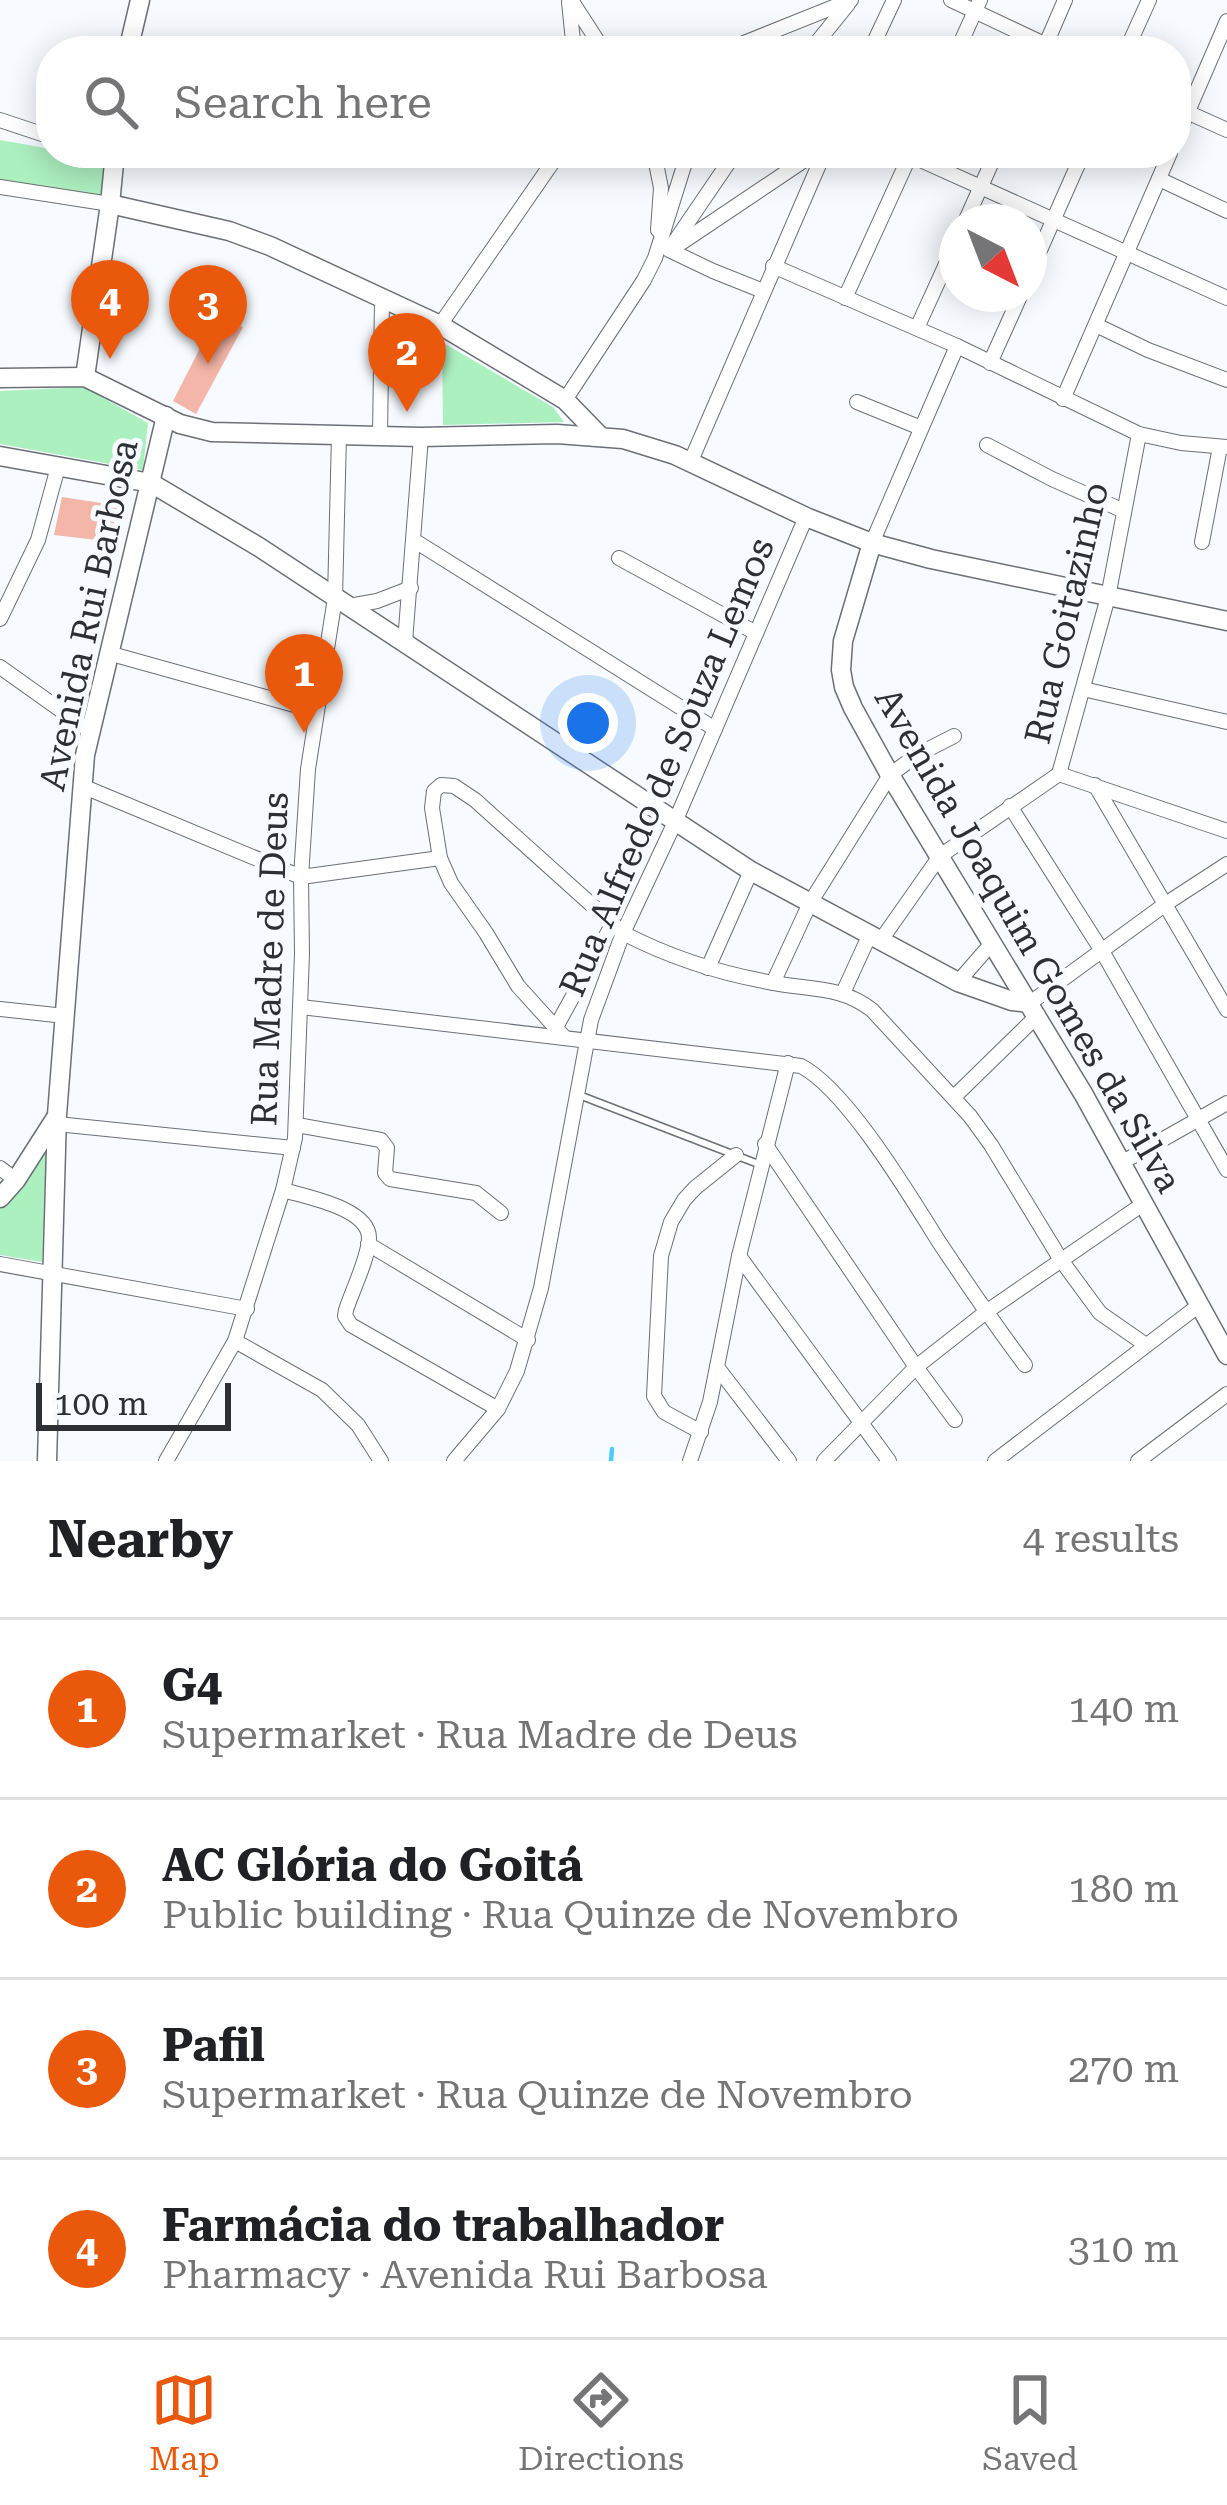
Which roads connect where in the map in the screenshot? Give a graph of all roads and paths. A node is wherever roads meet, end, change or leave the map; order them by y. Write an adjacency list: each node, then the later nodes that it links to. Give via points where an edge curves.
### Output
1 (140, 0): 10 (street)
2 (570, 0): 11 (street); 12 (street)
3 (851, 0): 13 (street); 14 (street)
4 (894, 0): 15 (street)
5 (950, 0): 8 (street)
6 (1065, 0): 18 (street)
7 (1145, 1): 19 (street)
8 (977, 5): 16 (street); 17 (street)
9 (1227, 21): 20 (street)
10 (132, 36)
11 (573, 36)
12 (594, 36)
13 (761, 36)
14 (822, 36)
15 (878, 36)
16 (964, 36)
17 (1028, 36)
18 (1053, 36)
19 (1132, 36)
20 (1223, 41): 21 (street)
21 (1191, 94)
22 (1191, 113): 24 (street)
23 (0, 120): 25 (street)
24 (1227, 130)
25 (36, 131)
26 (110, 168): 41 (street)
27 (548, 168): 56 (street)
28 (657, 168): 48 (street)
29 (683, 168): 48 (street)
30 (725, 168): 46 (street)
31 (792, 168): 46 (street)
32 (817, 168): 49 (street)
33 (903, 168): 52 (street)
34 (940, 168): 40 (street)
35 (989, 168): 40 (street)
36 (1076, 168): 44 (street)
37 (1163, 168): 38 (street)
38 (1159, 178): 43 (street); 47 (street)
39 (0, 187): 41 (street)
40 (981, 187): 42 (street); 44 (street)
41 (110, 204): 54 (street, via 229,231); 61 (street)
42 (973, 204)
43 (1227, 211)
44 (1053, 222): 45 (street); 47 (street)
45 (1047, 235)
46 (670, 250): 48 (street); 51 (street)
47 (1126, 252): 53 (street); 57 (street)
48 (655, 258): 65 (street)
49 (773, 266): 51 (street); 52 (street)
50 (939, 278): 58 (street)
51 (763, 291): 77 (street)
52 (845, 298): 58 (street)
53 (1227, 298)
54 (382, 301): 56 (street); 71 (street)
55 (1013, 312): 60 (street)
56 (440, 325): 65 (street)
57 (1096, 326): 63 (street); 64 (street)
58 (916, 328): 59 (street)
59 (957, 346): 60 (street); 68 (street, Avenida Joaquim Gomes da Silva)
60 (990, 363): 64 (street)
61 (85, 377): 62 (street); 67 (street)
62 (0, 378)
63 (1227, 380)
64 (1063, 399): 69 (street)
65 (565, 400): 72 (street)
66 (857, 402): 68 (street)
67 (166, 416): 70 (street, via 196,430); 79 (street, Avenida Rui Barbosa)
68 (921, 428): 84 (street, Avenida Joaquim Gomes da Silva)
69 (1139, 434): 75 (street); 80 (street, Rua Goitazinho)
70 (339, 435): 71 (street); 88 (street, Rua Madre de Deus)
71 (380, 435): 73 (street)
72 (600, 436): 73 (street); 77 (street)
73 (421, 437): 82 (street)
74 (987, 445): 80 (street)
75 (1224, 447): 83 (street)
76 (0, 456): 78 (street)
77 (690, 463): 81 (street)
78 (58, 466): 79 (street); 89 (street, via 38,540)
79 (151, 483): 88 (street); 93 (street, Avenida Rui Barbosa)
80 (1124, 511): 87 (street, Rua Goitazinho)
81 (806, 517): 84 (street); 91 (street, Rua Alfredo de Souza Lemos)
82 (415, 541): 86 (street); 98 (street)
83 (1202, 542)
84 (872, 543): 87 (street); 102 (street, Avenida Joaquim Gomes da Silva, via 841,670)
85 (619, 558): 91 (street)
86 (410, 588): 88 (street, via 377,602); 92 (street)
87 (1108, 597): 90 (street); 95 (street, Rua Goitazinho)
88 (342, 602): 92 (street); 96 (street, Rua Madre de Deus)
89 (0, 619)
90 (1227, 622)
91 (756, 633): 98 (street, Rua Alfredo de Souza Lemos)
92 (406, 642): 106 (street)
93 (108, 652): 96 (street); 99 (street, Avenida Rui Barbosa)
94 (0, 667): 99 (street)
95 (1083, 689): 97 (street); 101 (street, Rua Goitazinho)
96 (316, 711): 112 (street, Rua Madre de Deus)
97 (1227, 722)
98 (715, 728): 106 (street, Rua Alfredo de Souza Lemos)
99 (90, 730): 104 (street, Avenida Rui Barbosa)
100 (954, 736): 102 (street)
101 (1059, 774): 103 (street); 105 (street, Rua Goitazinho)
102 (890, 775): 108 (street, Avenida Joaquim Gomes da Silva); 113 (street)
103 (1095, 785): 107 (street); 114 (street)
104 (82, 786): 112 (street); 127 (street, Avenida Rui Barbosa)
105 (1010, 806): 108 (street, Rua Goitazinho); 118 (street)
106 (675, 822): 111 (street); 115 (street, Rua Alfredo de Souza Lemos)
107 (1227, 831)
108 (940, 856): 116 (street, Rua Goitazinho); 117 (street, Avenida Joaquim Gomes da Silva)
109 (440, 858): 112 (street); 115 (street, via 432,808 436,788 446,784 475,800); 128 (street, via 518,986)
110 (1227, 864): 114 (street)
111 (752, 872): 113 (street); 119 (street)
112 (301, 877): 123 (street, Rua Madre de Deus)
113 (810, 903): 116 (street); 121 (street)
114 (1167, 903): 118 (street); 126 (street)
115 (618, 928): 119 (street); 128 (street); 129 (street, Rua Alfredo de Souza Lemos)
116 (876, 937): 120 (street); 122 (street, Rua Goitazinho)
117 (992, 943): 120 (street); 125 (street, Avenida Joaquim Gomes da Silva)
118 (1102, 951): 125 (street); 135 (street)
119 (708, 968): 121 (street)
120 (958, 982): 125 (street)
121 (773, 983): 122 (street)
122 (843, 993): 132 (street, via 872,1010)
123 (301, 1006): 128 (street, Rua Alfredo de Souza Lemos); 136 (street, Rua Madre de Deus)
124 (0, 1009): 127 (street)
125 (1034, 1009): 132 (street); 140 (street, Avenida Joaquim Gomes da Silva)
126 (1227, 1010)
127 (65, 1016): 134 (street, Avenida Rui Barbosa)
128 (560, 1032): 129 (street, Rua Alfredo de Souza Lemos)
129 (586, 1041): 130 (street, Rua Alfredo de Souza Lemos); 131 (street, Rua Alfredo de Souza Lemos)
130 (788, 1063): 137 (street); 155 (street, via 819,1077 844,1106)
131 (577, 1094): 139 (lane); 156 (street, Rua Alfredo de Souza Lemos)
132 (954, 1097): 150 (street)
133 (1227, 1103): 135 (street)
134 (57, 1120): 138 (street); 143 (street); 152 (street, Avenida Rui Barbosa)
135 (1198, 1120): 140 (street); 142 (street)
136 (297, 1125): 138 (street, Rua Madre de Deus); 147 (street, via 381,1140 390,1179 476,1193)
137 (765, 1144): 141 (street); 161 (street)
138 (293, 1148): 144 (street, Rua Madre de Deus)
139 (736, 1155): 141 (lane); 167 (street, via 683,1201 661,1256 654,1396 664,1412)
140 (1121, 1162): 146 (street, Avenida Joaquim Gomes da Silva)
141 (760, 1165): 149 (street)
142 (1227, 1170)
143 (8, 1174): 145 (street)
144 (283, 1190): 148 (street, via 348,1210 365,1224); 154 (street, Rua Madre de Deus)
145 (0, 1198)
146 (1143, 1204): 150 (street); 153 (street, Avenida Joaquim Gomes da Silva)
147 (501, 1214)
148 (368, 1244): 156 (street); 164 (street, via 347,1321)
149 (739, 1256): 162 (street); 166 (street)
150 (1060, 1260): 155 (street); 158 (street, via 1100,1313)
151 (0, 1264): 152 (street)
152 (54, 1274): 154 (street); 168 (street, Avenida Rui Barbosa)
153 (1198, 1306): 158 (street); 159 (street, Avenida Joaquim Gomes da Silva)
154 (248, 1309): 157 (street, Rua Madre de Deus)
155 (986, 1312): 160 (street); 161 (street)
156 (527, 1340): 164 (street, Rua Alfredo de Souza Lemos)
157 (235, 1341): 169 (street, Rua Madre de Deus); 170 (street, via 322,1390)
158 (1146, 1345): 176 (street)
159 (1227, 1355)
160 (1025, 1365)
161 (916, 1366): 165 (street); 166 (street)
162 (717, 1367): 167 (street); 173 (street)
163 (1227, 1394): 177 (street)
164 (498, 1409): 171 (street, Rua Alfredo de Souza Lemos)
165 (955, 1420)
166 (860, 1423): 174 (street); 175 (street)
167 (701, 1432): 172 (street)
168 (46, 1461)
169 (166, 1461)
170 (381, 1461)
171 (454, 1461)
172 (690, 1461)
173 (789, 1461)
174 (824, 1461)
175 (889, 1461)
176 (995, 1461)
177 (1138, 1461)

